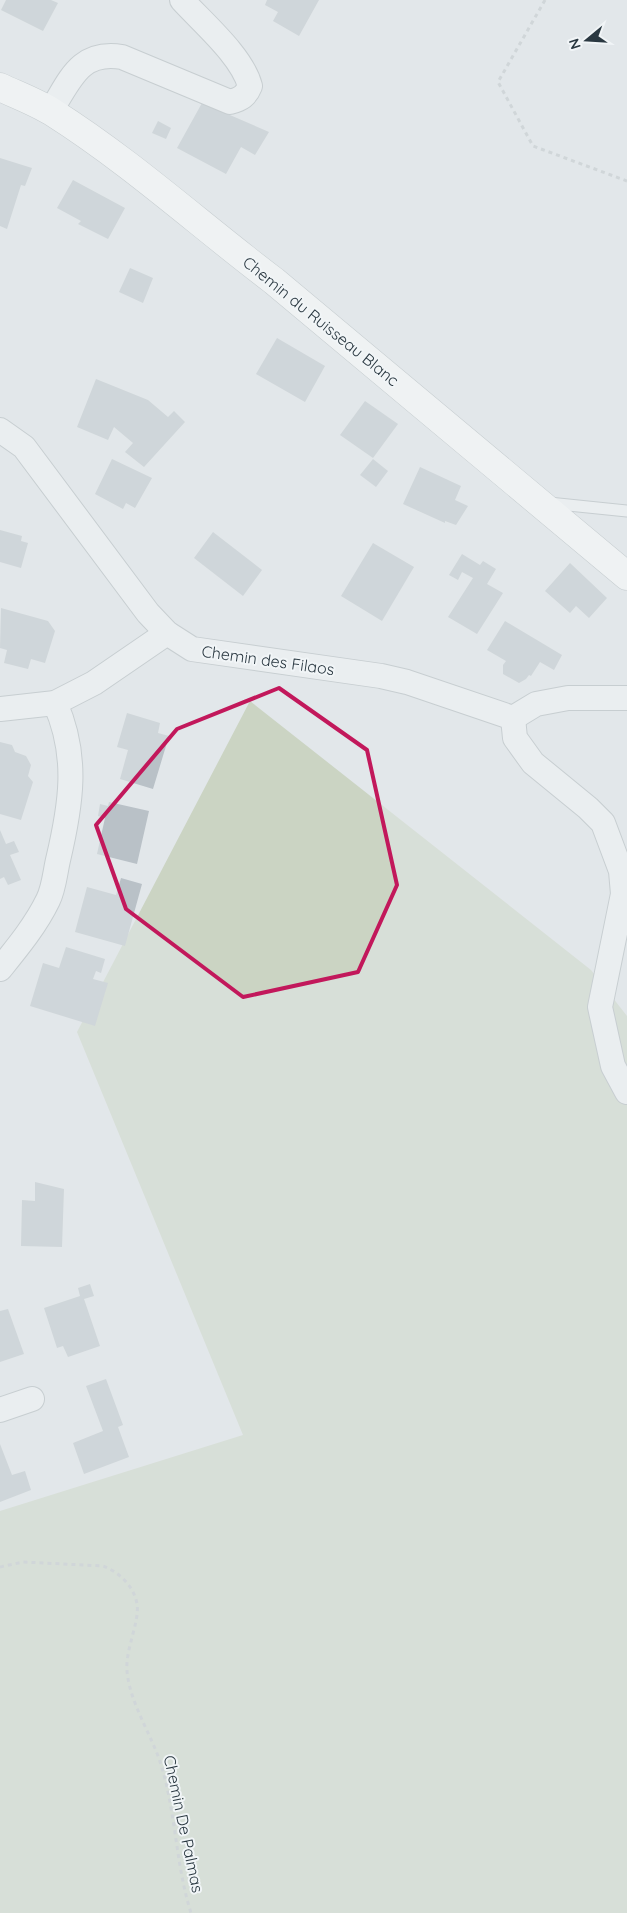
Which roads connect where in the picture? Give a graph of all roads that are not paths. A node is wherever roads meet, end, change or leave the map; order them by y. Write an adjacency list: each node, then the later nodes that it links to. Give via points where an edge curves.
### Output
1 (182, 0): 3 (street, via 247,76 250,86 239,100 230,102 122,57 98,56 78,68)
2 (0, 87): 3 (street, Chemin du Ruisseau Blanc)
3 (50, 112): 5 (street, Chemin du Ruisseau Blanc, via 142,174)
4 (0, 430): 8 (street, Chemin des Filaos, via 24,447 148,613)
5 (538, 502): 6 (lane); 7 (street, Chemin du Ruisseau Blanc)
6 (627, 510)
7 (627, 576)
8 (167, 633): 10 (street, via 94,683); 12 (street, Chemin des Filaos, via 192,650 380,676)
9 (627, 698): 12 (street, via 568,698 536,704)
10 (55, 703): 11 (street); 13 (street, via 70,745 68,817 48,899 24,939)
11 (0, 708)
12 (513, 718): 14 (street, via 515,738 533,763 603,823 622,871 623,894 600,1007 612,1066)
13 (0, 969)
14 (627, 1092)
15 (32, 1399): 16 (street)
16 (0, 1410)

